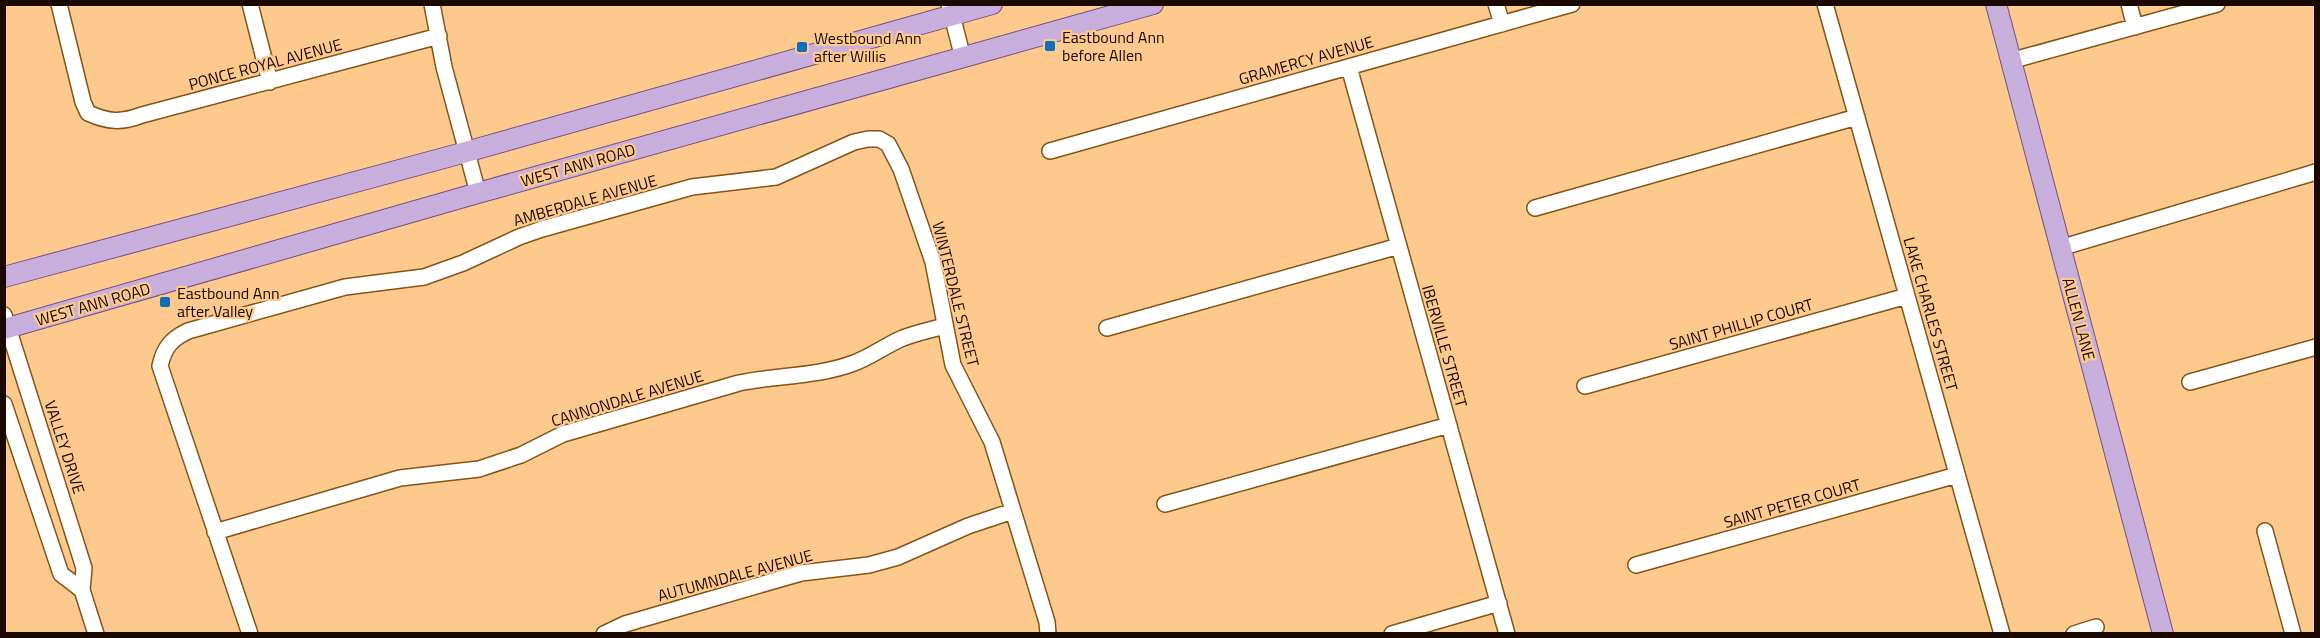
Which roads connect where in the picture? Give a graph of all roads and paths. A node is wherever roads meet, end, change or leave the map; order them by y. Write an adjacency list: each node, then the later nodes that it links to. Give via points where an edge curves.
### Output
1 (59, 4): 19 (street, PONCE ROYAL AVENUE, via 83,102 88,113 109,122 126,121)
2 (250, 4): 19 (street)
3 (432, 4): 15 (street)
4 (992, 4): 12 (main road)
5 (1496, 4): 13 (street)
6 (1572, 4): 13 (street, GRAMERCY AVENUE)
7 (1825, 4): 20 (street, LAKE CHARLES STREET)
8 (1996, 4): 17 (main road, ALLEN LANE)
9 (2129, 4): 14 (street)
10 (2217, 4): 14 (street)
11 (1146, 6): 16 (main road, WEST ANN ROAD)
12 (951, 10): 16 (street); 23 (main road)
13 (1502, 24): 18 (street, GRAMERCY AVENUE)
14 (2135, 27): 17 (street)
15 (439, 36): 19 (street, PONCE ROYAL AVENUE); 23 (street)
16 (963, 57): 25 (main road, WEST ANN ROAD)
17 (2010, 61): 28 (main road, ALLEN LANE)
18 (1349, 67): 22 (street, GRAMERCY AVENUE); 27 (street, IBERVILLE STREET)
19 (270, 82)
20 (1857, 117): 26 (street); 30 (street, LAKE CHARLES STREET)
21 (879, 139): 32 (street, WINTERDALE STREET, via 888,144 901,169 933,262); 43 (street, AMBERDALE AVENUE, via 854,142 776,177 692,188 542,230 424,277 345,287 176,337 167,345 160,366)
22 (1050, 151)
23 (466, 152): 25 (street); 29 (main road)
24 (2316, 172): 28 (street)
25 (478, 193): 31 (main road, WEST ANN ROAD)
26 (1535, 208)
27 (1399, 246): 33 (street); 38 (street, IBERVILLE STREET)
28 (2060, 248): 56 (main road, ALLEN LANE)
29 (4, 277)
30 (1907, 296): 36 (street, SAINT PHILLIP COURT); 39 (street, LAKE CHARLES STREET)
31 (6, 324): 45 (street, VALLEY DRIVE, via 84,568)
32 (944, 326): 41 (street, WINTERDALE STREET, via 952,365 992,442); 43 (street, CANNONDALE AVENUE, via 904,338 855,363 740,382 563,434 479,470 400,478)
33 (1107, 328)
34 (2316, 347): 35 (street)
35 (2190, 382)
36 (1585, 386)
37 (4, 404): 45 (street, via 61,574)
38 (1449, 424): 40 (street); 46 (street, IBERVILLE STREET)
39 (1957, 475): 44 (street, SAINT PETER COURT); 54 (street, LAKE CHARLES STREET)
40 (1165, 504)
41 (1013, 511): 50 (street, AUTUMNDALE AVENUE, via 869,565 801,573); 51 (street, WINTERDALE STREET)
42 (2265, 531): 57 (street)
43 (216, 532): 49 (street)
44 (1636, 565)
45 (82, 590): 48 (street, VALLEY DRIVE)
46 (1499, 603): 52 (street); 53 (street, IBERVILLE STREET)
47 (2096, 627): 55 (street)
48 (96, 633)
49 (250, 633)
50 (604, 633)
51 (1048, 633)
52 (1392, 633)
53 (1507, 633)
54 (2002, 633)
55 (2074, 633)
56 (2163, 633)
57 (2293, 633)

